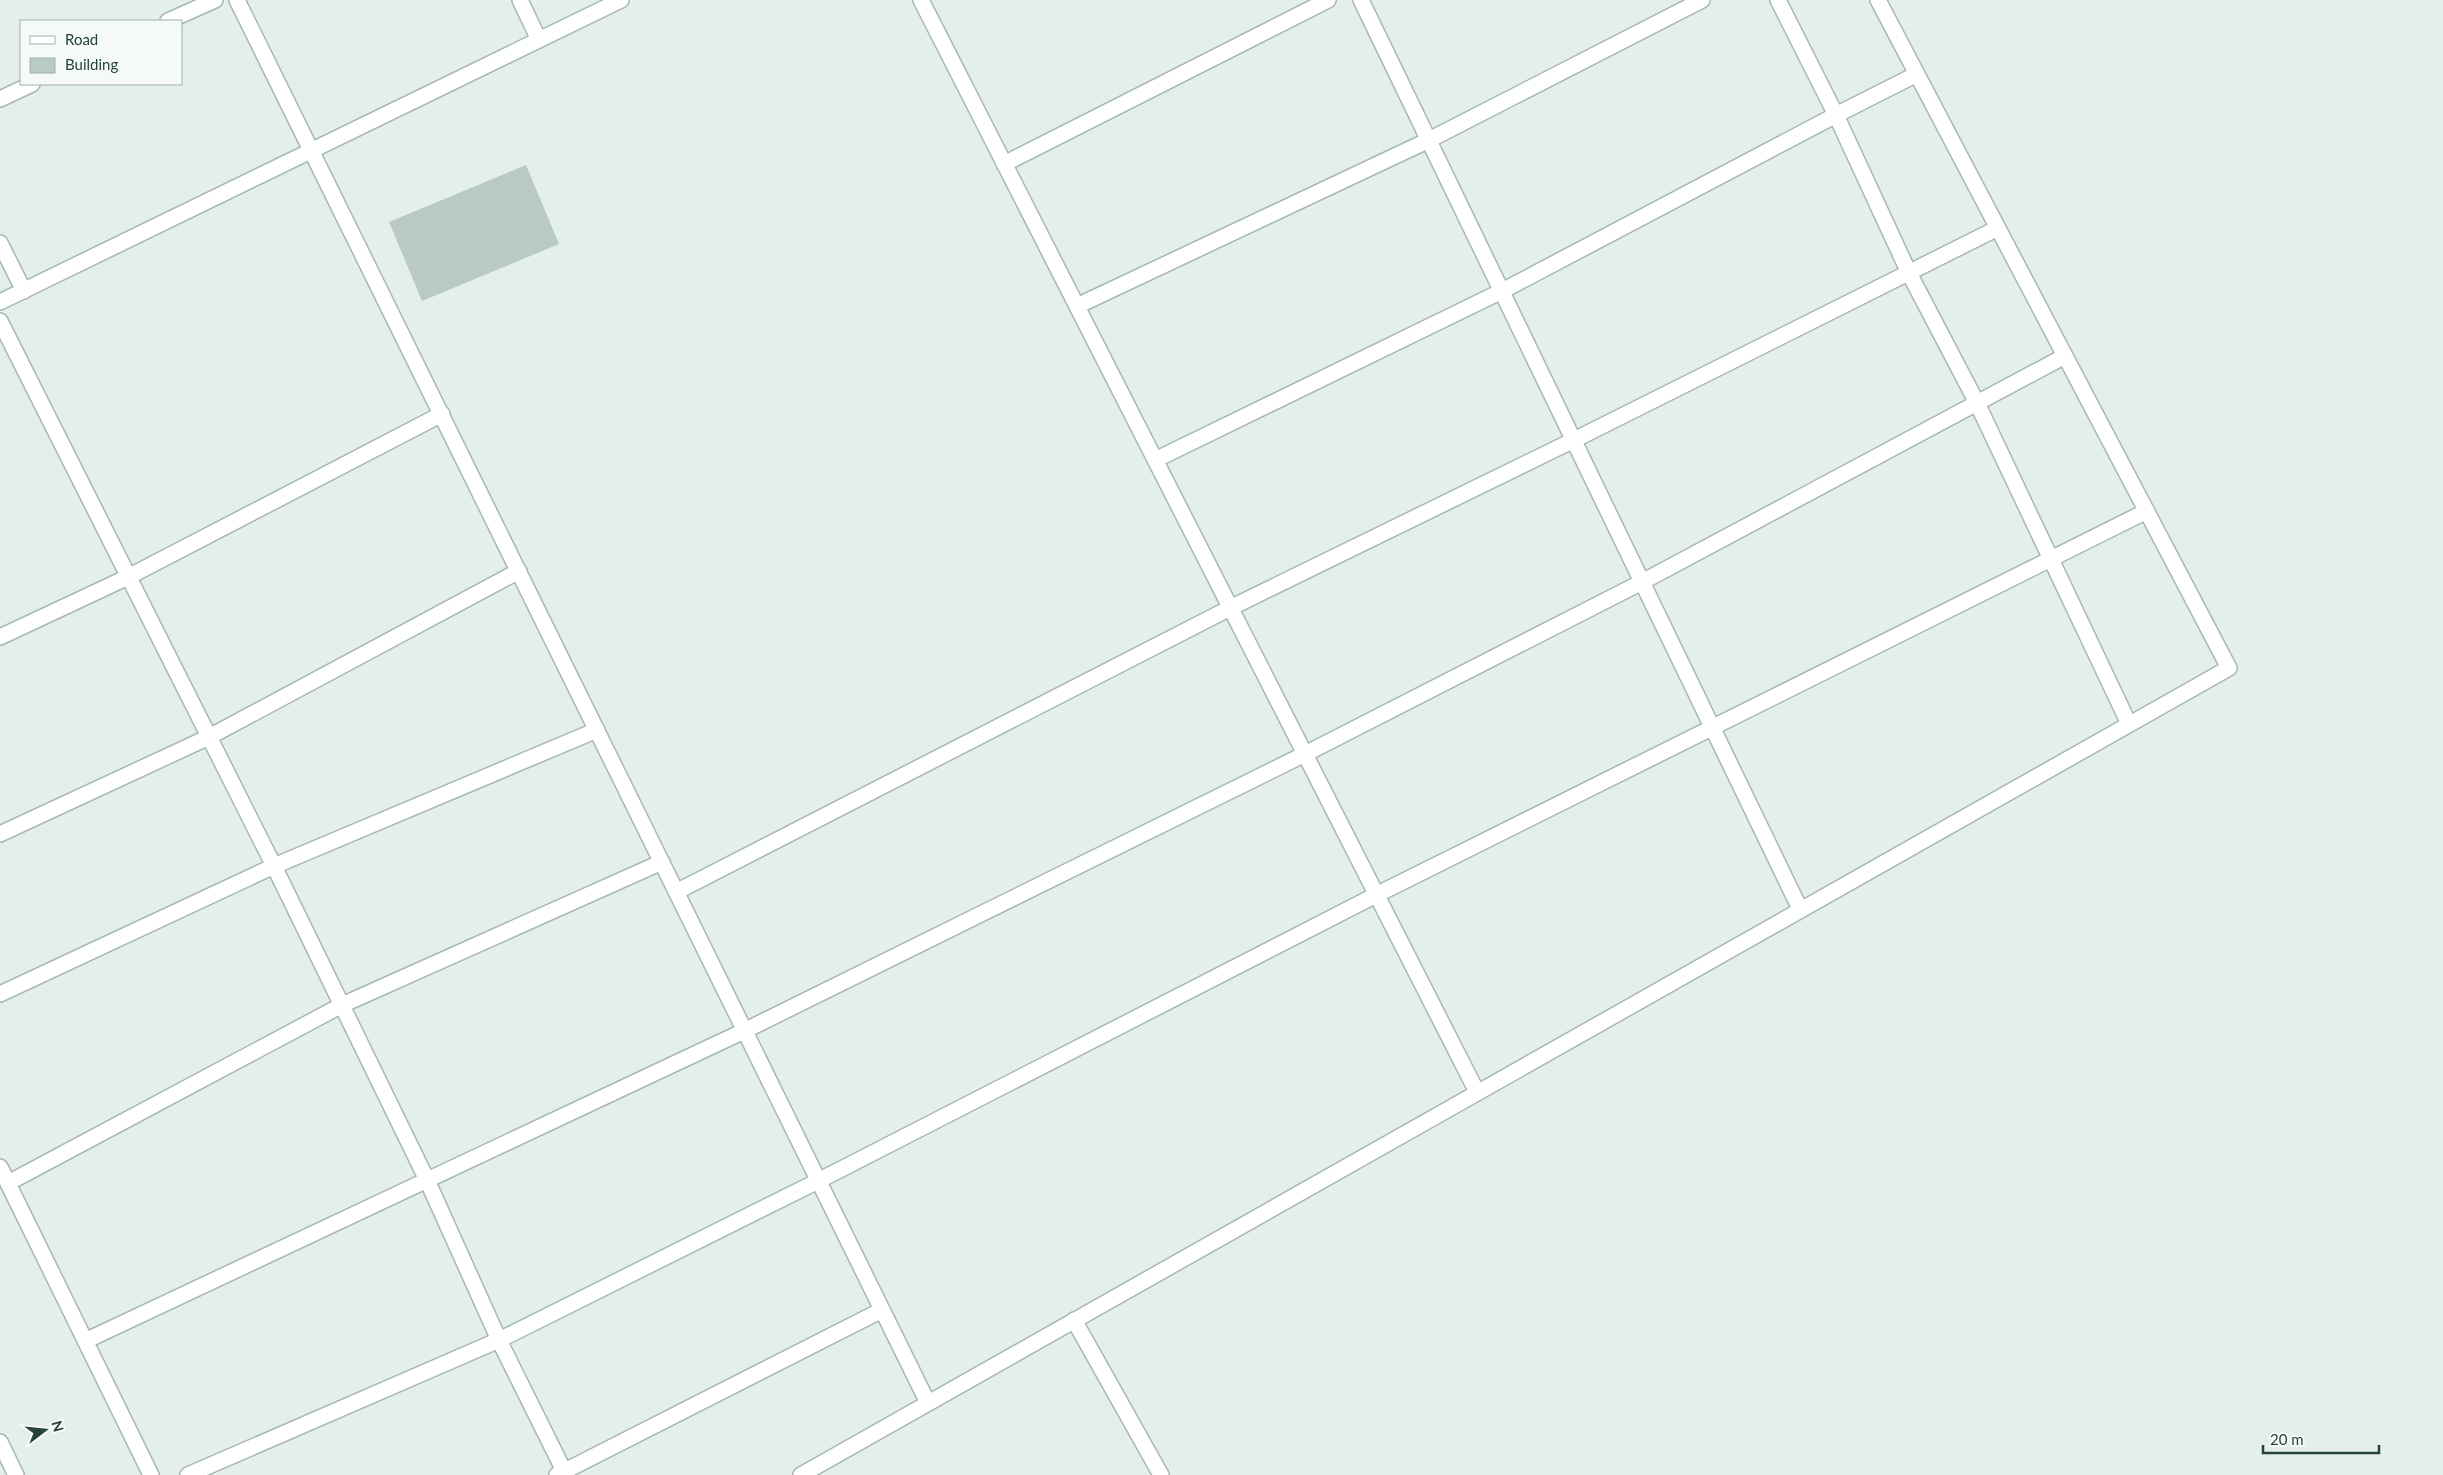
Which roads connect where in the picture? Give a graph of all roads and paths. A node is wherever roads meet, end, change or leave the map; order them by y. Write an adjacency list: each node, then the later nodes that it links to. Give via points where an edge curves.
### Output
1 (215, 0): 11 (street)
2 (237, 0): 18 (street)
3 (520, 0): 12 (street)
4 (621, 0): 12 (street)
5 (921, 0): 19 (street)
6 (1328, 0): 19 (street)
7 (1361, 0): 17 (street)
8 (1702, 0): 17 (street)
9 (1778, 0): 16 (street)
10 (1878, 0): 13 (street)
11 (170, 20)
12 (539, 40): 18 (street)
13 (1917, 74): 16 (street); 20 (street)
14 (30, 85): 15 (street)
15 (0, 99)
16 (1836, 115): 22 (street); 24 (street)
17 (1429, 140): 24 (street); 26 (street)
18 (312, 150): 23 (street); 30 (street)
19 (1004, 164): 26 (street)
20 (1998, 228): 22 (street); 28 (street)
21 (0, 243): 23 (street)
22 (1909, 272): 29 (street); 31 (street)
23 (24, 291): 25 (street)
24 (1502, 291): 31 (street); 32 (street)
25 (0, 302)
26 (1077, 306): 32 (street)
27 (0, 321): 36 (street)
28 (2065, 356): 29 (street); 33 (street)
29 (1977, 403): 34 (street); 37 (street)
30 (442, 414): 35 (street); 36 (street)
31 (1574, 440): 37 (street); 38 (street)
32 (1155, 460): 38 (street)
33 (2147, 511): 34 (street); 40 (street, via 2229,668)
34 (2050, 560): 40 (street); 41 (street)
35 (519, 571): 42 (street); 43 (street)
36 (128, 577): 39 (street); 43 (street)
37 (1642, 582): 41 (street); 44 (street)
38 (1230, 608): 44 (street); 48 (street)
39 (0, 637)
40 (2129, 724): 50 (street)
41 (1713, 729): 49 (street); 50 (street)
42 (597, 730): 46 (street); 47 (street)
43 (209, 737): 45 (street); 47 (street)
44 (1305, 754): 49 (street); 53 (street)
45 (0, 834)
46 (662, 862): 48 (street); 52 (street)
47 (274, 866): 51 (street); 52 (street)
48 (676, 892): 53 (street)
49 (1376, 895): 54 (street); 57 (street)
50 (1800, 909): 54 (street)
51 (0, 994)
52 (342, 1005): 56 (street); 58 (street)
53 (744, 1031): 56 (street); 57 (street)
54 (1477, 1092): 60 (street)
55 (0, 1167): 58 (street)
56 (427, 1180): 61 (street); 62 (street)
57 (818, 1181): 59 (street); 61 (street)
58 (8, 1183): 62 (street)
59 (882, 1310): 63 (street); 65 (street)
60 (1074, 1320): 63 (street); 70 (street)
61 (499, 1340): 65 (street); 68 (street)
62 (85, 1341): 67 (street)
63 (928, 1403): 69 (street)
64 (0, 1442): 66 (street)
65 (560, 1473)
66 (16, 1475)
67 (151, 1475)
68 (188, 1475)
69 (801, 1475)
70 (1161, 1475)

